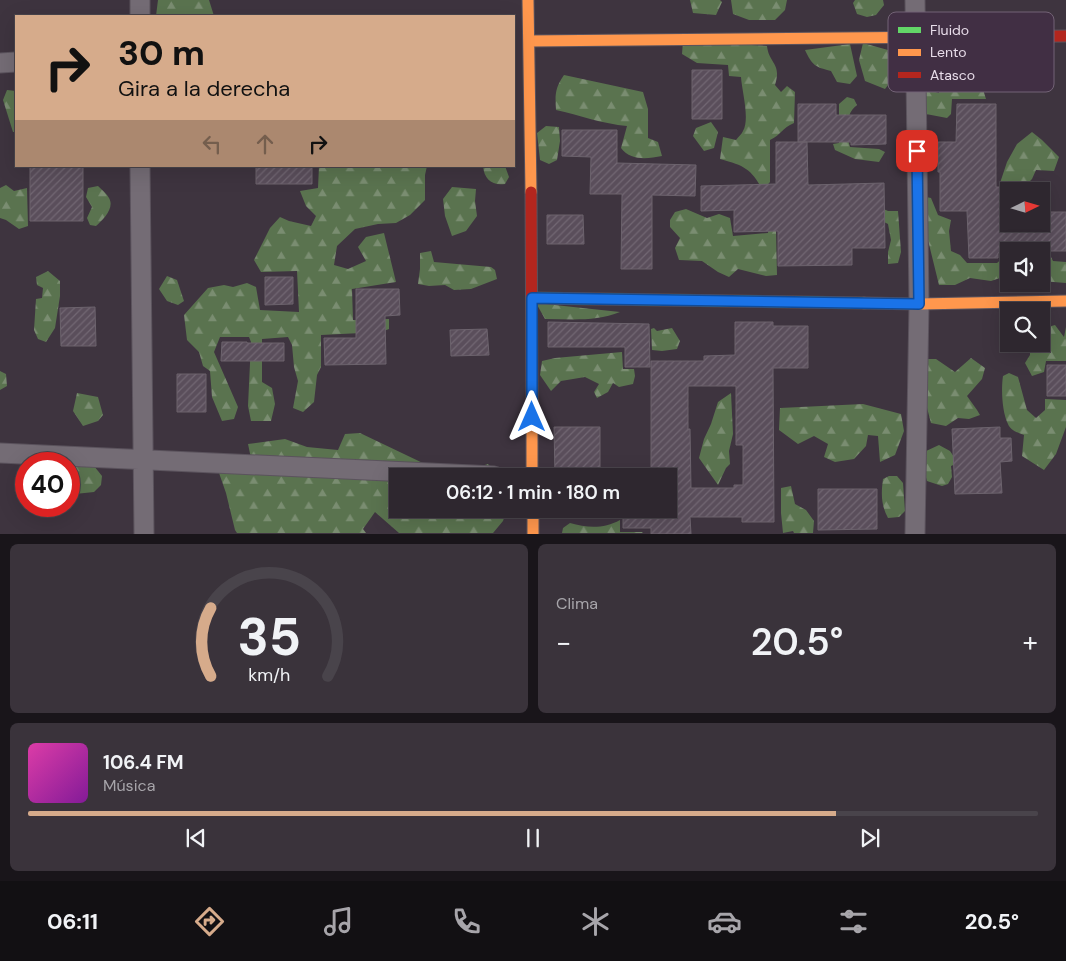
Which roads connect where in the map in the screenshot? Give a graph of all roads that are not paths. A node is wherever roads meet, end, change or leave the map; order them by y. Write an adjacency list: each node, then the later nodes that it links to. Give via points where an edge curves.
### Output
1 (140, 0): 3 (street)
2 (528, 0): 5 (street)
3 (140, 15)
4 (888, 37): 5 (street)
5 (528, 41): 10 (street)
6 (15, 62): 7 (street)
7 (0, 63)
8 (916, 92): 12 (street)
9 (140, 167): 14 (street)
10 (532, 298): 12 (street); 15 (street)
11 (1066, 301): 12 (street)
12 (919, 304): 20 (street)
13 (0, 452): 14 (street)
14 (143, 460): 16 (street); 18 (street)
15 (532, 468)
16 (389, 471)
17 (533, 518): 19 (street)
18 (144, 534)
19 (533, 534)
20 (915, 534)

